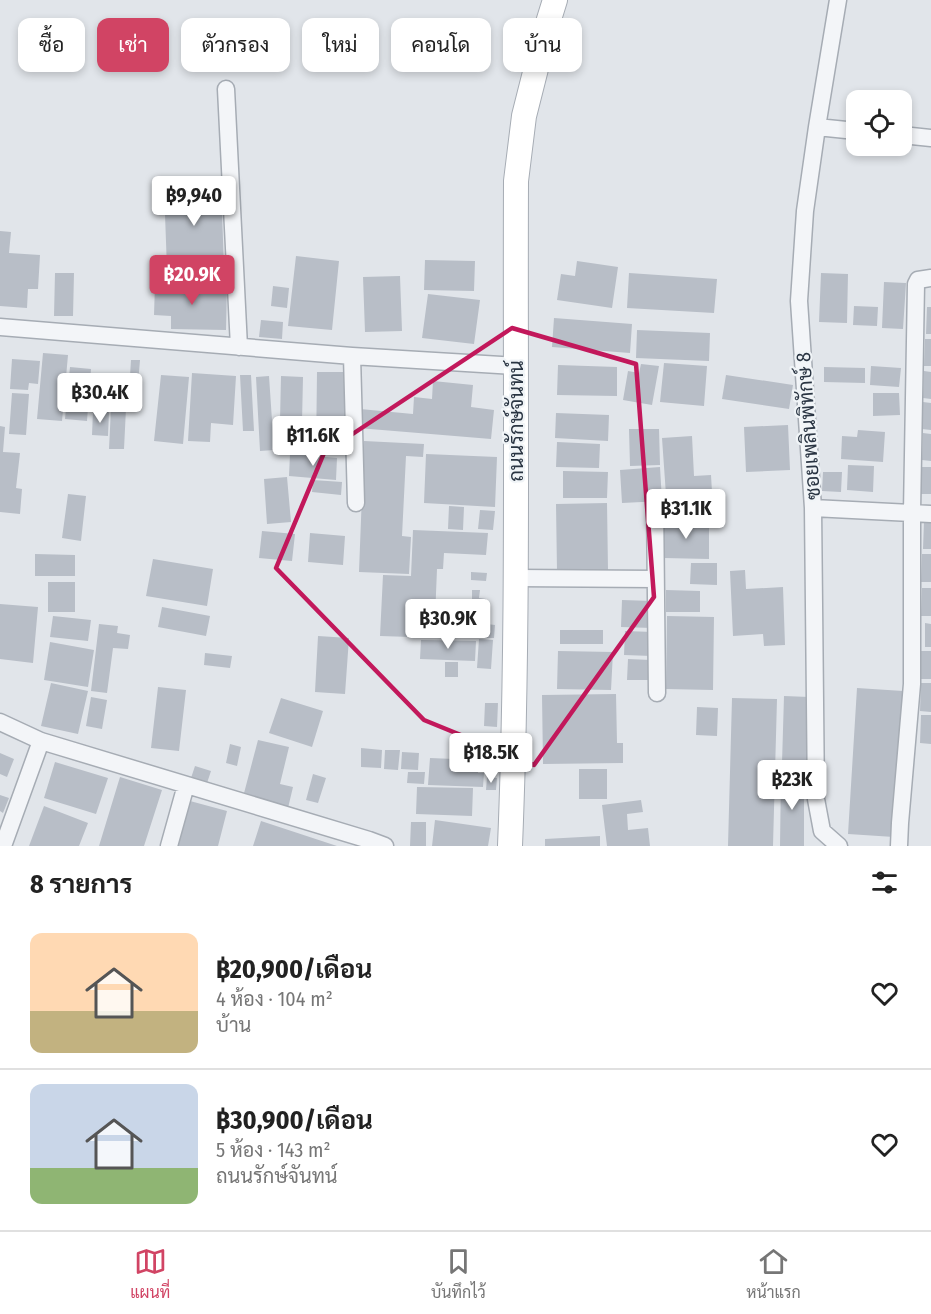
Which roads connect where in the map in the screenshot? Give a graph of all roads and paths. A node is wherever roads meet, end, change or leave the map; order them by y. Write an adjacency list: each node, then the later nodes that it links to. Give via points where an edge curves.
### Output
1 (555, 0): 12 (main road, ถนนรักษ์จันทน์, via 524,116 516,181)
2 (838, 0): 4 (street, ซอยเพลินพิทักษ์ 8)
3 (226, 89): 10 (street)
4 (817, 127): 5 (street); 15 (street, ซอยเพลินพิทักษ์ 8, via 805,211 799,301)
5 (846, 130)
6 (912, 136): 7 (street)
7 (931, 138)
8 (931, 278): 16 (street, via 916,284)
9 (0, 327): 10 (street)
10 (239, 347): 11 (street)
11 (352, 356): 12 (street); 14 (street)
12 (516, 366): 18 (main road, ถนนรักษ์จันทน์)
13 (655, 502): 19 (street)
14 (356, 503)
15 (813, 508): 16 (street); 28 (street, ซอยเพลินพิทักษ์ 8, via 816,799 822,831)
16 (912, 512): 17 (street); 29 (street, via 912,684)
17 (931, 514)
18 (516, 578): 19 (street); 27 (main road, ถนนรักษ์จันทน์)
19 (655, 579): 20 (street)
20 (657, 693)
21 (0, 722): 22 (street)
22 (41, 741): 23 (street); 24 (street)
23 (186, 785): 25 (street); 26 (street)
24 (3, 846)
25 (170, 846)
26 (385, 846)
27 (510, 846)
28 (839, 846)
29 (899, 846)

